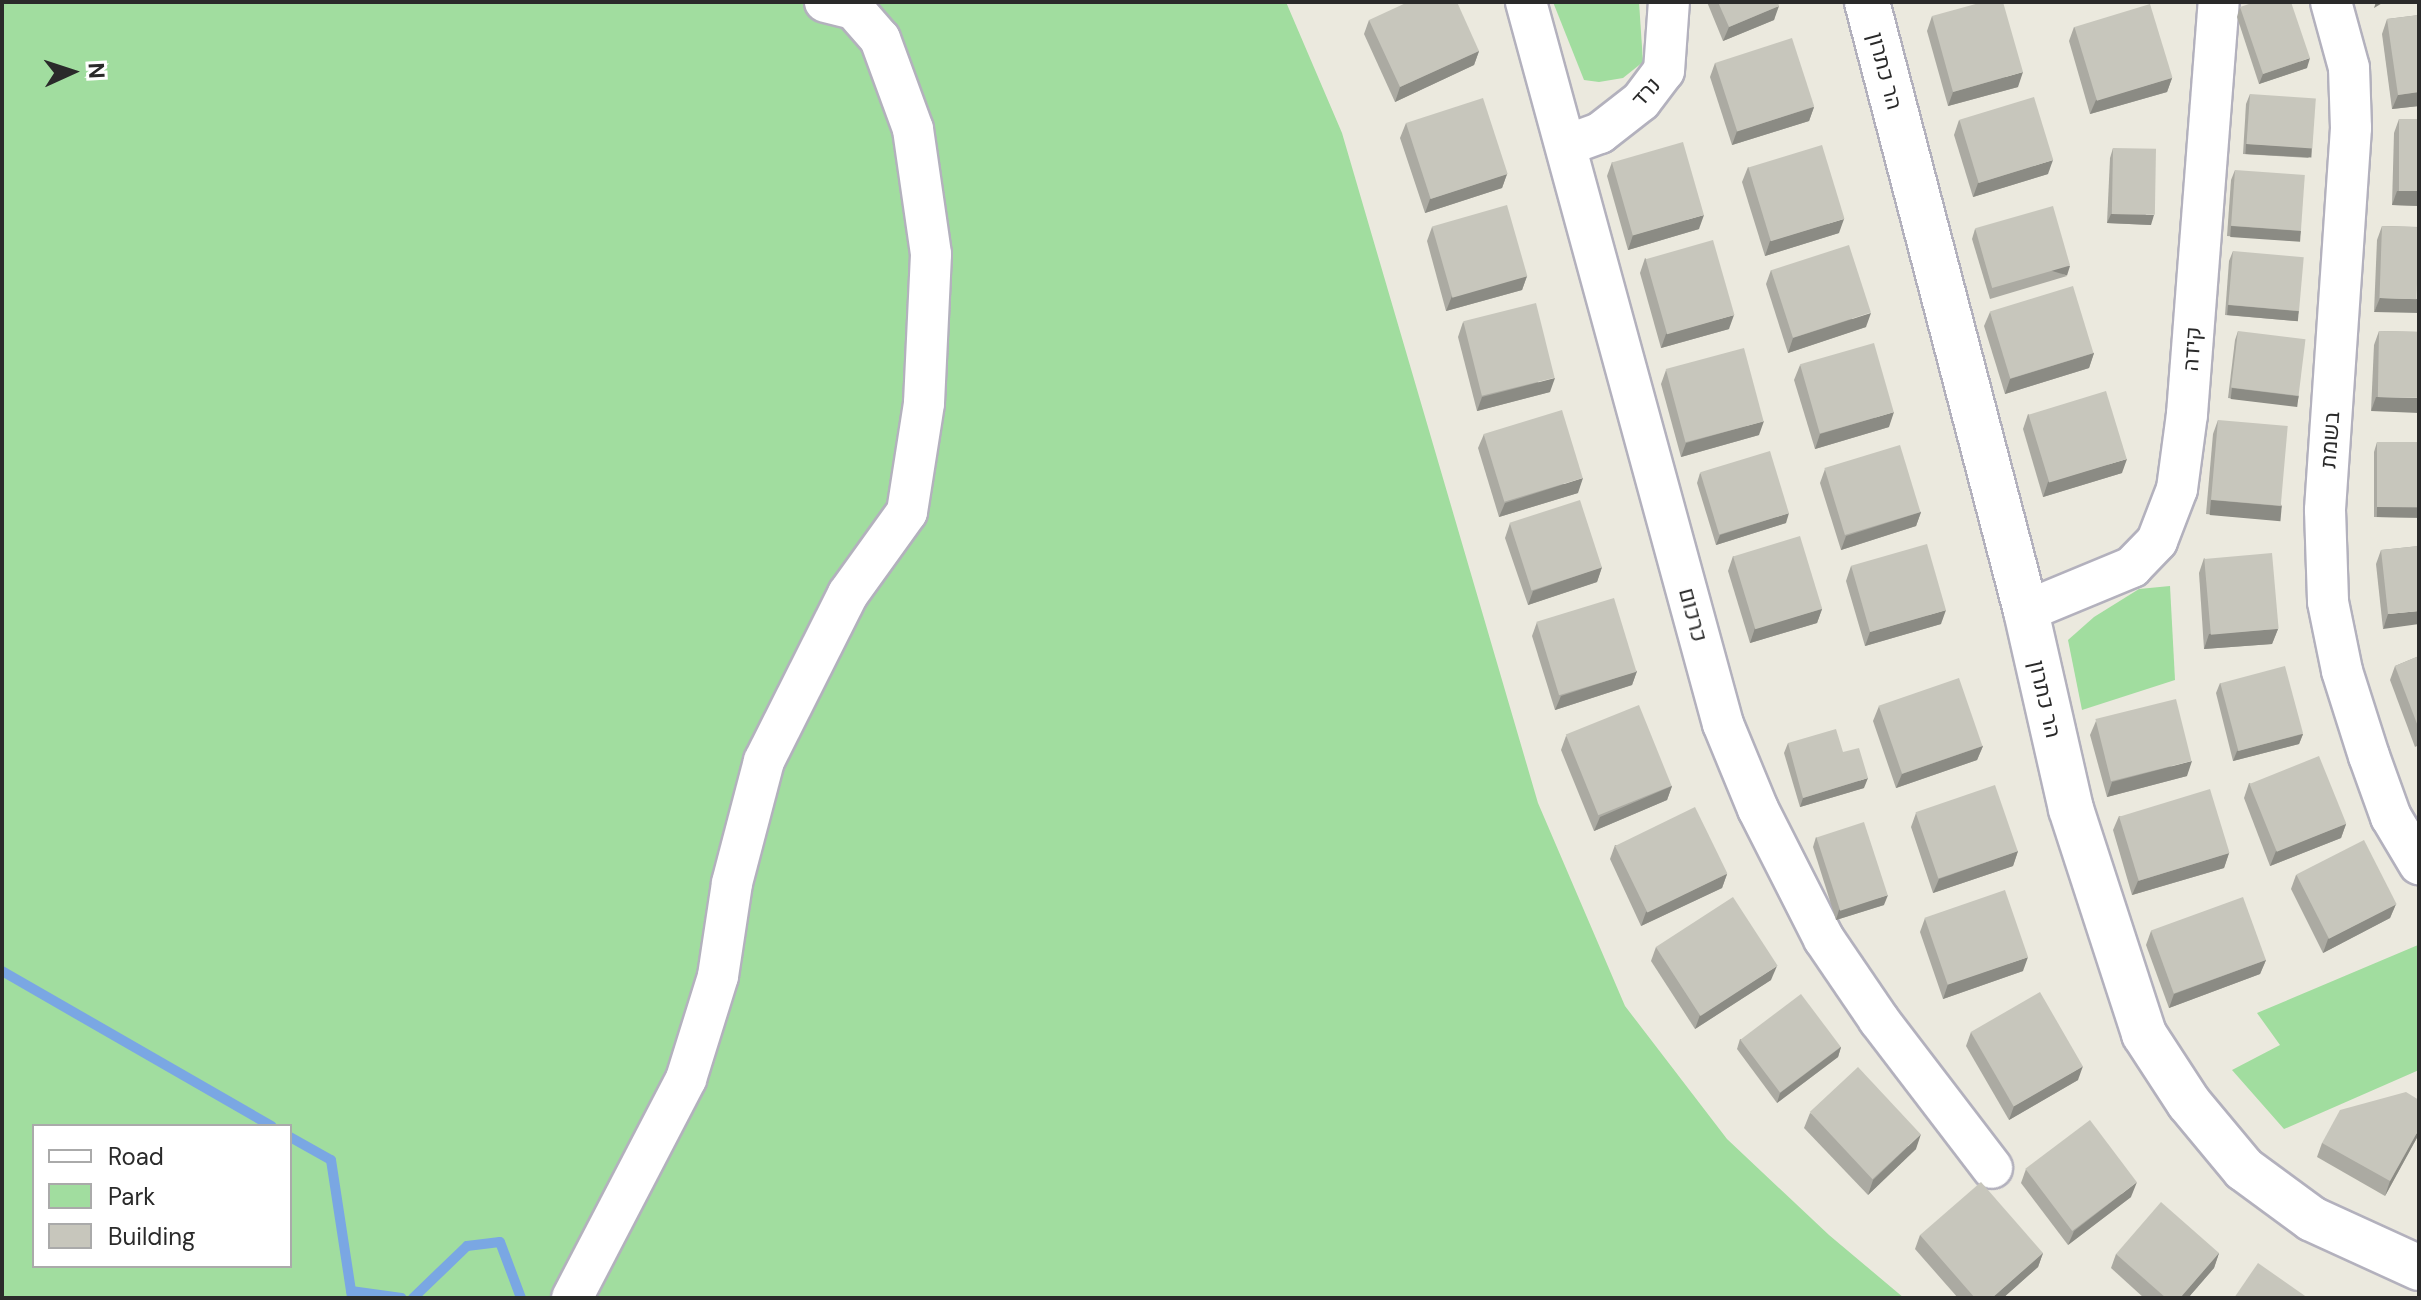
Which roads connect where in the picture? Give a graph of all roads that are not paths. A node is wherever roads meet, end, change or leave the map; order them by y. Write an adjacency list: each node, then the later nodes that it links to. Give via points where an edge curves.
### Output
1 (825, 2): 12 (street, via 854,9 880,39 913,129 931,254 924,403 907,512 848,594 764,761 732,883 718,976 686,1079)
2 (1526, 2): 7 (street, כרכום)
3 (1669, 2): 7 (street, נרד, via 1664,71 1621,117 1600,133)
4 (1867, 2): 8 (street, הר כתרון)
5 (2219, 2): 8 (street, קידה, via 2177,489 2157,541 2132,567)
6 (2331, 2): 9 (street, בשמת, via 2349,68 2351,128 2325,510 2328,602 2342,671 2369,756 2391,817)
7 (1567, 145): 10 (street, כרכום, via 1723,724 1758,809 1824,939)
8 (2026, 611): 11 (street, הר כתרון, via 2071,809 2144,1034 2189,1103 2244,1169 2312,1219)
9 (2419, 864)
10 (1992, 1168)
11 (2419, 1268)
12 (572, 1298)

